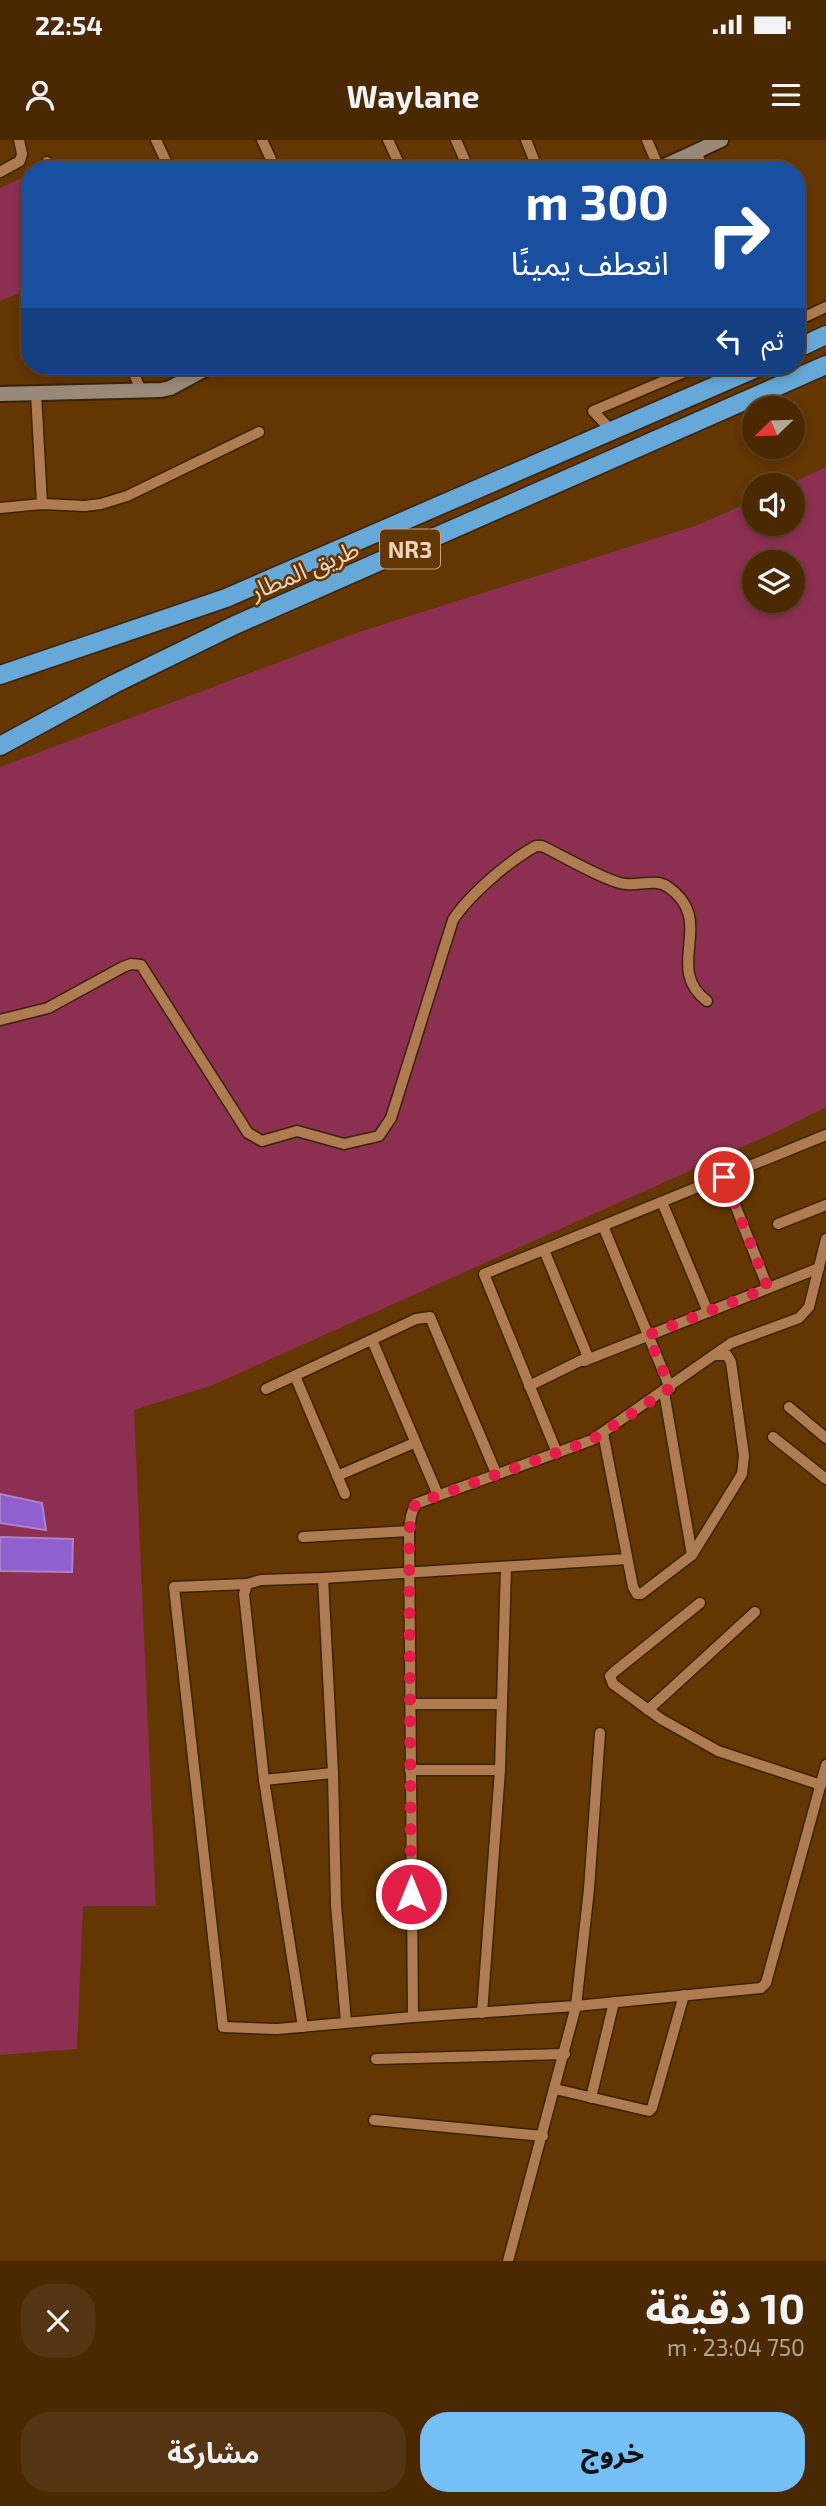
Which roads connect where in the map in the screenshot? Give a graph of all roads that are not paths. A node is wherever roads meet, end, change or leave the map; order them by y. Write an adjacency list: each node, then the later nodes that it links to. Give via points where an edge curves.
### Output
1 (19, 140): 18 (street, via 20,161)
2 (156, 140): 10 (street)
3 (262, 140): 11 (street)
4 (388, 140): 12 (street)
5 (456, 140): 13 (street)
6 (526, 140): 14 (street)
7 (647, 140): 15 (street)
8 (721, 140): 9 (street)
9 (696, 152): 16 (street); 17 (street)
10 (166, 161)
11 (272, 161)
12 (398, 161)
13 (465, 161)
14 (534, 161)
15 (655, 161)
16 (676, 161)
17 (700, 161)
18 (0, 172)
19 (826, 307): 20 (street)
20 (805, 317)
21 (826, 335): 22 (highway)
22 (805, 345)
23 (826, 365): 24 (highway, طريق المطار / NR3)
24 (805, 374)
25 (135, 375): 30 (street)
26 (194, 375): 30 (street, via 170,388)
27 (678, 375): 33 (street, via 593,411)
28 (740, 375): 33 (highway, طريق المطار / NR3)
29 (803, 375): 38 (highway, طريق المطار / NR3, via 235,625)
30 (141, 391): 31 (street)
31 (36, 393): 32 (street); 35 (street)
32 (0, 394)
33 (612, 430): 37 (highway, طريق المطار / NR3, via 226,597)
34 (259, 432): 35 (street, via 127,496 85,506)
35 (42, 504): 36 (street)
36 (0, 508)
37 (0, 675)
38 (0, 746)
39 (707, 1001): 40 (street, via 696,993 688,977 688,910 668,887 621,884 536,846 479,890 453,920 391,1118 379,1136 344,1144 297,1131 268,1141 248,1133 141,965 122,967 48,1008)
40 (0, 1020)
41 (826, 1135): 42 (street)
42 (724, 1177): 43 (street); 50 (street)
43 (662, 1202): 46 (street); 51 (street)
44 (826, 1205): 45 (street)
45 (778, 1224)
46 (603, 1226): 48 (street); 52 (street)
47 (826, 1239): 49 (street)
48 (544, 1250): 55 (street, via 588,1353); 57 (street, via 484,1275)
49 (819, 1268): 50 (street); 54 (street, via 809,1307 799,1318 742,1338)
50 (768, 1288): 51 (street)
51 (708, 1312): 52 (street)
52 (648, 1335): 55 (street); 59 (street)
53 (372, 1340): 56 (street); 64 (street); 66 (street, via 430,1317)
54 (715, 1356): 59 (street); 73 (street, via 727,1355 731,1363 744,1466)
55 (584, 1361): 57 (street)
56 (295, 1376): 58 (street); 67 (street)
57 (529, 1386): 65 (street)
58 (266, 1390)
59 (667, 1390): 61 (street); 73 (street)
60 (789, 1407): 63 (street)
61 (603, 1433): 65 (street); 74 (street)
62 (774, 1437): 68 (street)
63 (826, 1438)
64 (415, 1443): 67 (street); 70 (street)
65 (557, 1453): 66 (street)
66 (496, 1473): 70 (street)
67 (337, 1476): 69 (street)
68 (826, 1479)
69 (345, 1494)
70 (438, 1495): 71 (street, via 415,1504)
71 (409, 1531): 72 (street); 76 (street)
72 (303, 1537)
73 (692, 1555): 74 (street, via 637,1594)
74 (627, 1559): 75 (street)
75 (506, 1567): 76 (street); 82 (street)
76 (410, 1573): 77 (street); 81 (street)
77 (323, 1578): 78 (street); 88 (street)
78 (247, 1584): 89 (street, via 244,1594); 97 (street, via 174,1587 223,2027)
79 (700, 1603): 83 (street, via 610,1676 613,1684)
80 (755, 1612): 83 (street)
81 (411, 1704): 82 (street); 86 (street)
82 (502, 1704): 87 (street)
83 (648, 1710): 90 (street, via 718,1751)
84 (600, 1733): 93 (street)
85 (826, 1765): 90 (street)
86 (410, 1770): 87 (street); 95 (street)
87 (500, 1770): 94 (street)
88 (333, 1773): 89 (street); 96 (street, via 336,1905)
89 (264, 1780): 97 (street)
90 (821, 1784): 91 (street, via 766,1983 761,1988)
91 (684, 1996): 92 (street); 101 (street, via 652,2108 645,2111)
92 (614, 2002): 93 (street); 101 (street)
93 (576, 2006): 94 (street); 98 (street)
94 (482, 2013): 95 (street)
95 (413, 2017): 96 (street)
96 (346, 2022): 97 (street)
97 (303, 2027)
98 (565, 2054): 99 (street); 100 (street)
99 (376, 2059)
100 (555, 2089): 101 (street); 103 (street)
101 (591, 2098)
102 (374, 2120): 103 (street)
103 (543, 2136): 104 (street)
104 (508, 2261)

